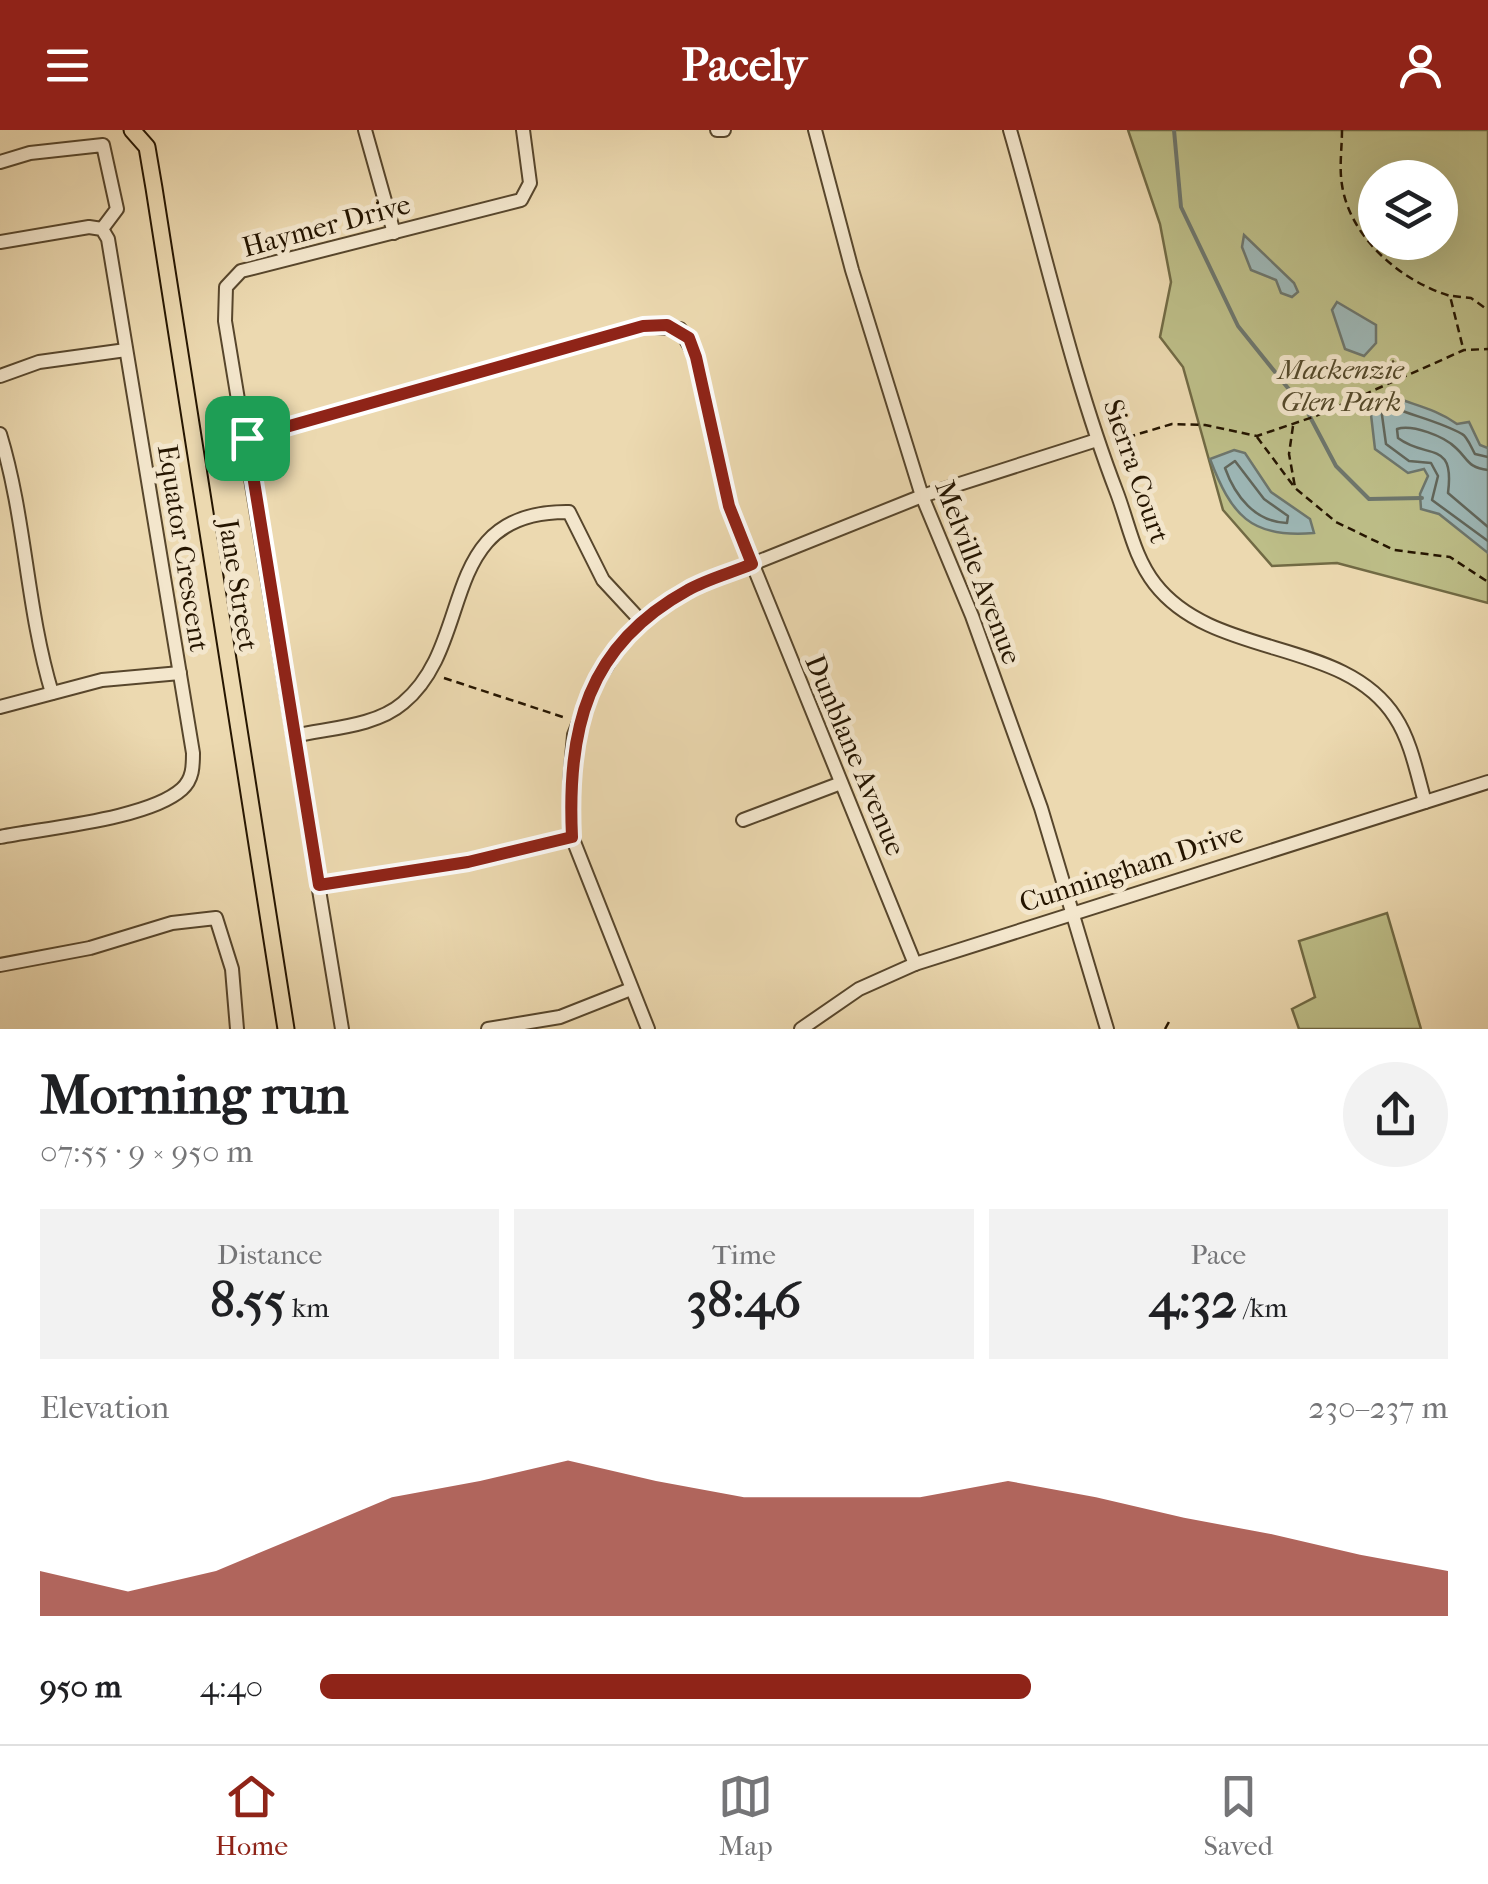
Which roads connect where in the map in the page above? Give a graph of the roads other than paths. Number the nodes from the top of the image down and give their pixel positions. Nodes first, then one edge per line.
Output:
1 (132, 130) edge
2 (156, 130) edge
3 (365, 130) edge
4 (523, 130) edge
5 (815, 130) edge
6 (1010, 130) edge
7 (146, 147) junction
8 (0, 162) edge
9 (102, 229) junction
10 (394, 232) junction
11 (0, 242) edge
12 (126, 350) junction
13 (0, 376) edge
14 (0, 434) edge
15 (247, 438) junction
16 (1097, 440) junction
17 (922, 496) junction
18 (752, 564) junction
19 (641, 621) junction
20 (180, 672) junction
21 (52, 692) junction
22 (0, 706) edge
23 (294, 736) junction
24 (1488, 782) edge
25 (841, 783) junction
26 (1425, 802) junction
27 (744, 820) dead end
28 (0, 837) edge
29 (572, 837) junction
30 (319, 885) junction
31 (1072, 911) junction
32 (916, 964) junction
33 (0, 965) edge
34 (631, 988) junction
35 (237, 1029) edge
36 (286, 1029) edge
37 (342, 1029) edge
38 (488, 1029) edge
39 (648, 1029) edge
40 (802, 1029) edge
41 (1106, 1029) edge

1 - 7 main road
2 - 7 main road
3 - 10 street
4 - 10 street, Haymer Drive
5 - 17 street, Melville Avenue
6 - 16 street, Sierra Court
7 - 36 main road, Jane Street
8 - 9 street
9 - 11 street
9 - 12 street, Equator Crescent
10 - 15 street, Haymer Drive
12 - 13 street
12 - 20 street, Equator Crescent
14 - 21 street
15 - 18 street, Dunblane Avenue
15 - 23 street, Haymer Drive
16 - 17 street
16 - 26 street, Sierra Court
17 - 18 street
17 - 31 street, Melville Avenue
18 - 19 street
18 - 25 street, Dunblane Avenue
19 - 23 street
19 - 29 street
20 - 21 street
20 - 28 street, Equator Crescent
21 - 22 street
23 - 30 street, Haymer Drive
24 - 26 street, Cunningham Drive
25 - 27 street
25 - 32 street, Dunblane Avenue
26 - 31 street, Cunningham Drive
29 - 30 street
29 - 34 street
30 - 37 street, Haymer Drive
31 - 32 street, Cunningham Drive
31 - 41 street, Melville Avenue
32 - 40 street, Cunningham Drive
33 - 35 street
34 - 38 street
34 - 39 street

